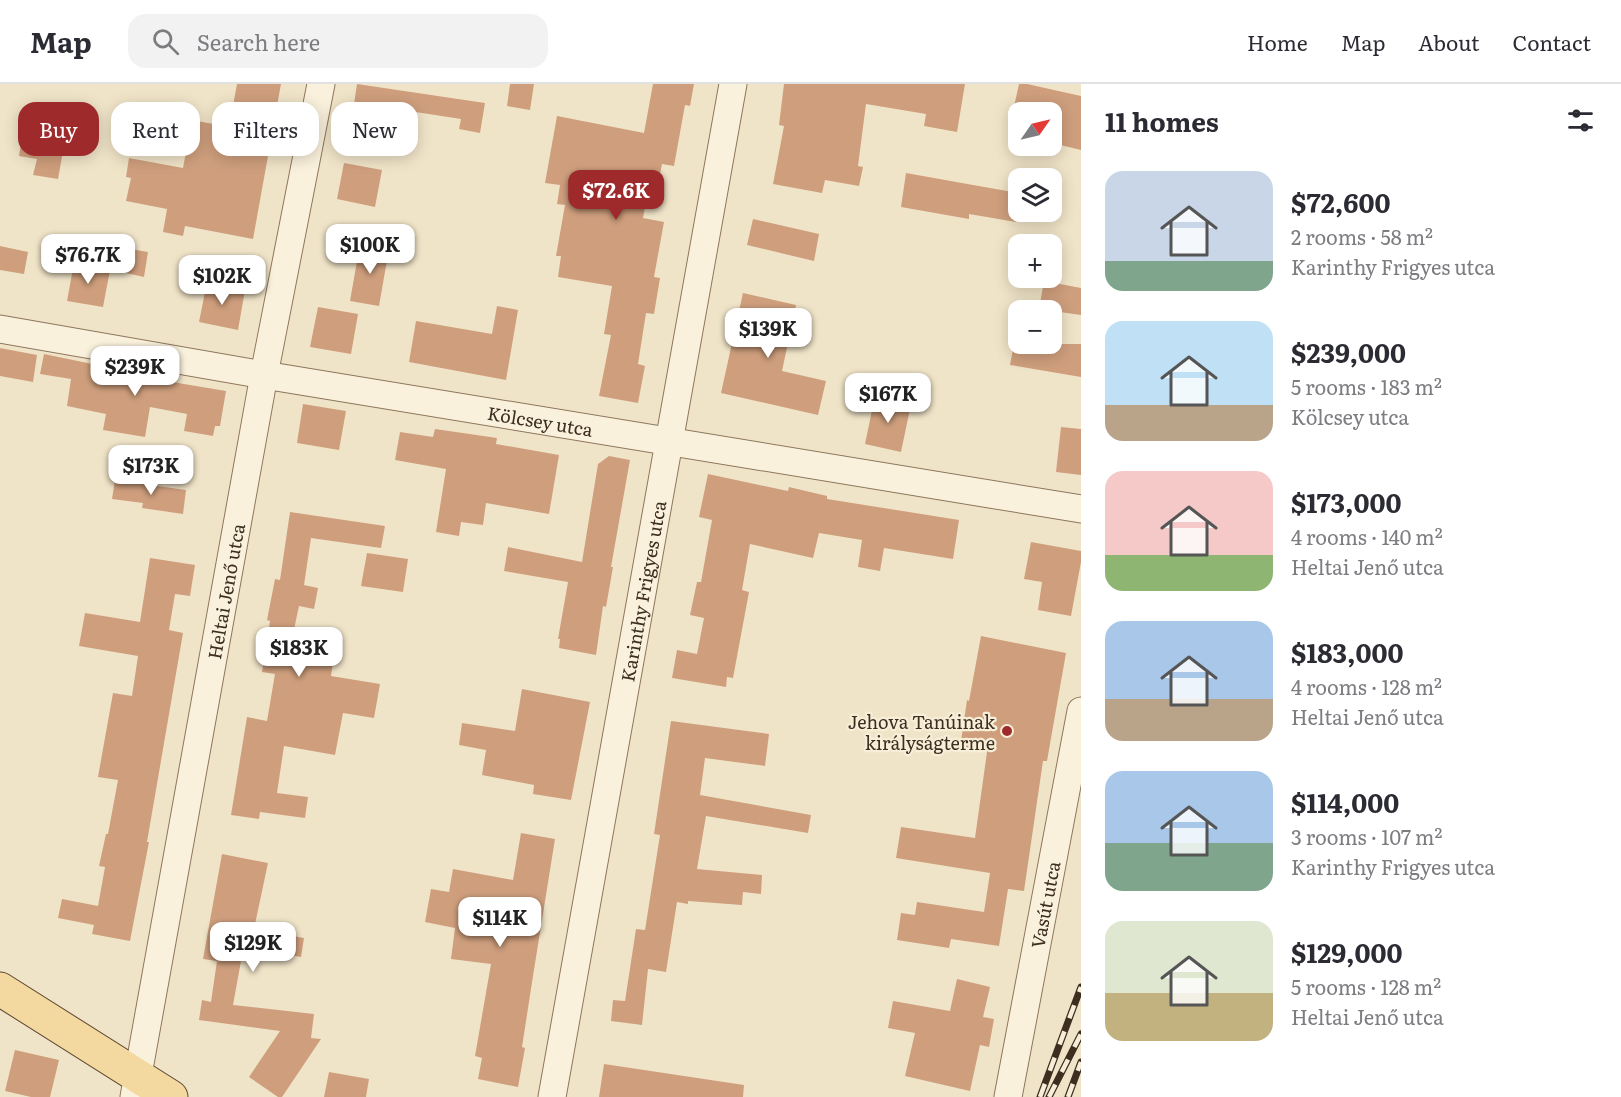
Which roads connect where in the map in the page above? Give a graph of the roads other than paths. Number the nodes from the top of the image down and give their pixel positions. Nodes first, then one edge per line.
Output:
1 (321, 84) edge
2 (733, 84) edge
3 (0, 328) edge
4 (264, 375) junction
5 (669, 442) junction
6 (1081, 509) edge
7 (1081, 711) edge
8 (0, 988) edge
9 (136, 1087) edge
10 (171, 1097) edge
11 (552, 1097) edge
12 (1008, 1097) edge

1 - 4 street, Heltai Jenő utca
2 - 5 street, Karinthy Frigyes utca
3 - 4 street, Kölcsey utca
4 - 5 street, Kölcsey utca
4 - 9 street, Heltai Jenő utca
5 - 6 street, Kölcsey utca
5 - 11 street, Karinthy Frigyes utca
7 - 12 street, Vasút utca
8 - 9 main road
9 - 10 main road

